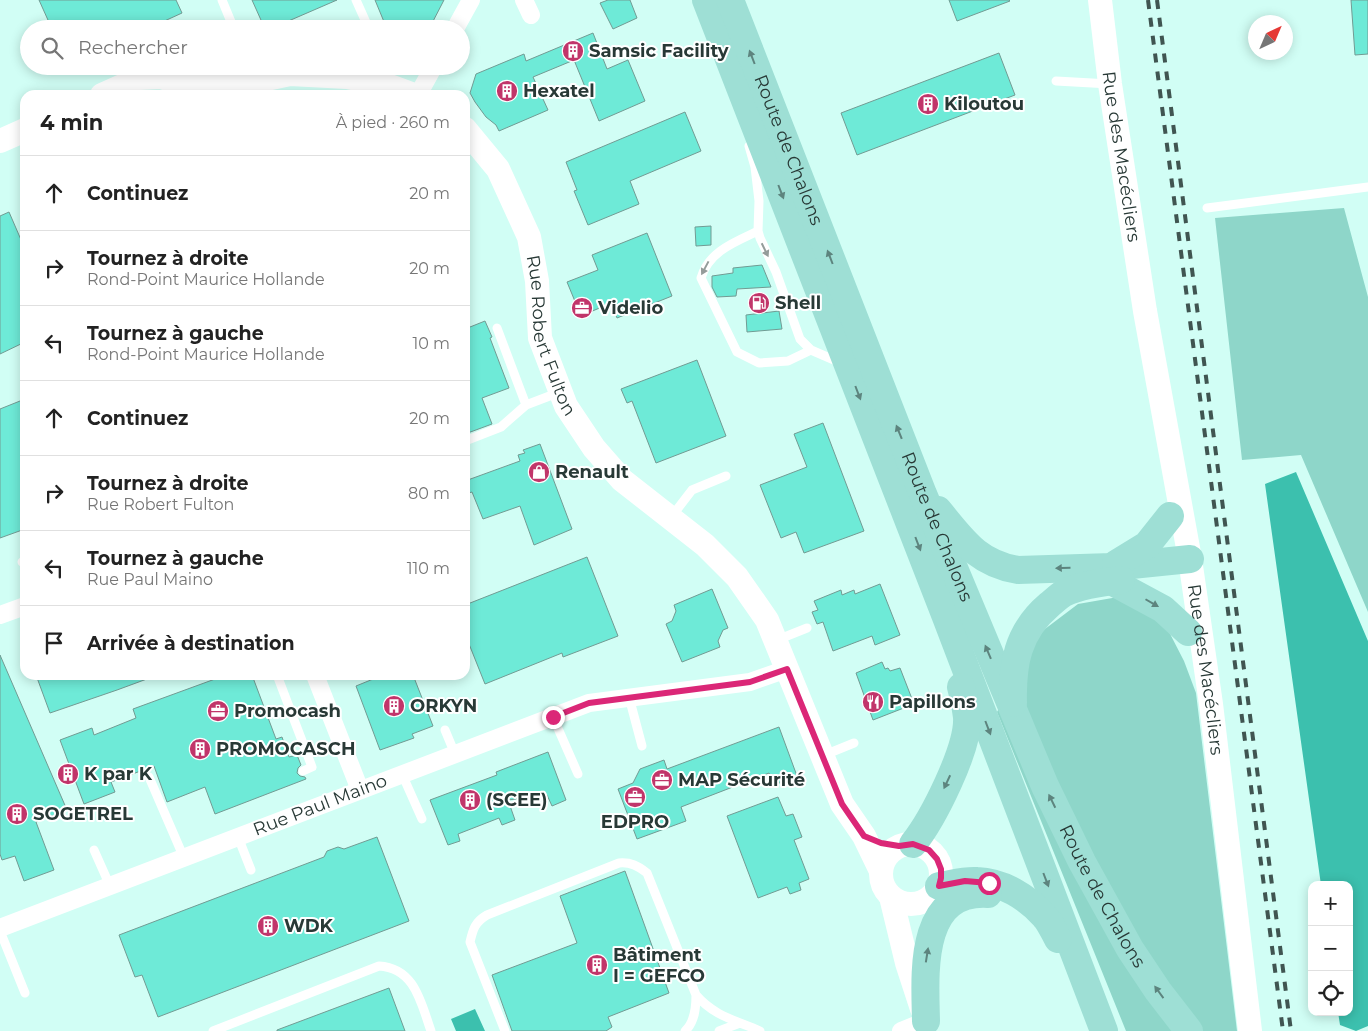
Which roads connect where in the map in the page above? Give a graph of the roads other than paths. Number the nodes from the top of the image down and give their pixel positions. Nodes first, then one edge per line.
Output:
1 (222, 0) edge
2 (356, 0) edge
3 (471, 0) edge
4 (706, 0) edge
5 (730, 0) edge
6 (1100, 0) edge
7 (230, 20) edge
8 (365, 20) edge
9 (460, 20) edge
10 (203, 75) edge
11 (285, 75) edge
12 (309, 75) edge
13 (429, 75) edge
14 (386, 76) edge
15 (1056, 81) dead end
16 (1110, 84) junction
17 (193, 86) junction
18 (113, 90) edge
19 (407, 90) edge
20 (421, 90) edge
21 (736, 102) dead end
22 (20, 132) edge
23 (470, 135) edge
24 (747, 139) dead end
25 (0, 142) edge
26 (1368, 187) edge
27 (1207, 208) dead end
28 (758, 231) junction
29 (1145, 311) junction
30 (497, 328) dead end
31 (812, 350) junction
32 (848, 366) junction
33 (560, 392) junction
34 (526, 405) junction
35 (470, 439) edge
36 (726, 476) dead end
37 (923, 494) junction
38 (1170, 516) junction
39 (671, 518) junction
40 (1184, 566) junction
41 (1112, 574) junction
42 (20, 608) edge
43 (0, 616) edge
44 (946, 617) junction
45 (807, 628) dead end
46 (1188, 632) junction
47 (775, 641) junction
48 (787, 669) junction
49 (279, 680) edge
50 (317, 680) edge
51 (629, 697) junction
52 (1210, 704) junction
53 (1013, 713) junction
54 (553, 717) junction
55 (445, 730) dead end
56 (854, 743) dead end
57 (642, 746) dead end
58 (455, 754) junction
59 (822, 756) junction
60 (303, 771) dead end
61 (402, 774) junction
62 (578, 774) dead end
63 (149, 777) dead end
64 (360, 790) junction
65 (422, 819) dead end
66 (864, 836) junction
67 (238, 837) junction
68 (906, 845) junction
69 (94, 850) dead end
70 (184, 858) junction
71 (880, 869) junction
72 (251, 870) dead end
73 (110, 886) junction
74 (932, 894) junction
75 (891, 897) junction
76 (1028, 902) junction
77 (0, 930) edge
78 (907, 963) junction
79 (25, 993) dead end
80 (696, 995) junction
81 (740, 1023) junction
82 (928, 1026) edge
83 (213, 1031) edge
84 (431, 1031) edge
85 (506, 1031) edge
86 (685, 1031) edge
87 (719, 1031) edge
88 (760, 1031) edge
89 (901, 1031) edge
90 (1099, 1031) edge
91 (1104, 1031) edge
92 (1189, 1031) edge
93 (1250, 1031) edge

1 - 7 lane
2 - 8 lane
3 - 9 street
4 - 21 lane
4 -> 32 main road, Route de Chalons
37 -> 5 main road, Route de Chalons
6 - 16 street, Rue des Macécliers
10 - 17 lane
11 - 17 street
12 - 14 street
13 - 20 street
14 - 19 street
15 - 16 lane
16 - 29 street, Rue des Macécliers
17 - 18 street
22 - 25 street
23 - 33 street, Rue Robert Fulton
24 - 28 lane
26 - 27 lane
28 -> 31 lane
28 -> 31 lane
29 - 38 street, Rue des Macécliers
29 - 40 street, Rue des Macécliers
30 - 34 lane
31 - 32 lane
32 -> 44 main road, Route de Chalons
33 - 34 lane
33 - 39 street, Rue Robert Fulton
34 - 35 lane
36 - 39 lane
41 -> 37 main road
53 -> 37 main road, Route de Chalons
38 - 40 street, Rue des Macécliers
38 - 41 main road
39 - 47 street, Rue Robert Fulton
40 - 41 main road
40 - 46 street, Rue des Macécliers
40 - 52 street, Rue des Macécliers
41 -> 46 main road
41 - 53 main road
42 - 43 street
44 -> 68 main road
44 -> 91 main road, Route de Chalons
45 - 47 lane
46 - 52 street, Rue des Macécliers
47 - 48 street, Rue Robert Fulton
48 - 51 street, Rue Paul Maino
48 - 59 street, Rue Robert Fulton
49 - 60 lane
50 - 64 street
51 - 54 street, Rue Paul Maino
51 - 57 lane
52 - 93 street, Rue des Macécliers
92 -> 53 main road, Route de Chalons
54 - 58 street, Rue Paul Maino
54 - 62 lane
55 - 58 lane
56 - 59 lane
58 - 61 street, Rue Paul Maino
59 - 66 street, Rue Robert Fulton
61 - 64 street, Rue Paul Maino
61 - 65 lane, Rue Paul Maino
63 - 70 lane
64 - 67 street, Rue Paul Maino
66 - 68 street
66 - 71 street, Rue Robert Fulton
67 - 70 street, Rue Paul Maino
67 - 72 lane, Rue Paul Maino
68 - 71 street
68 - 74 street
69 - 73 lane
70 - 73 street, Rue Paul Maino
71 - 75 street
73 - 77 street, Rue Paul Maino
74 - 75 street
74 - 76 main road
74 - 78 street
75 - 78 street
82 -> 76 main road
76 - 90 main road
77 - 79 lane, Rue Paul Maino
78 - 82 street
80 - 81 lane
80 - 85 lane
80 - 86 lane
81 - 87 lane
81 - 88 lane
82 - 89 street
83 - 84 lane

